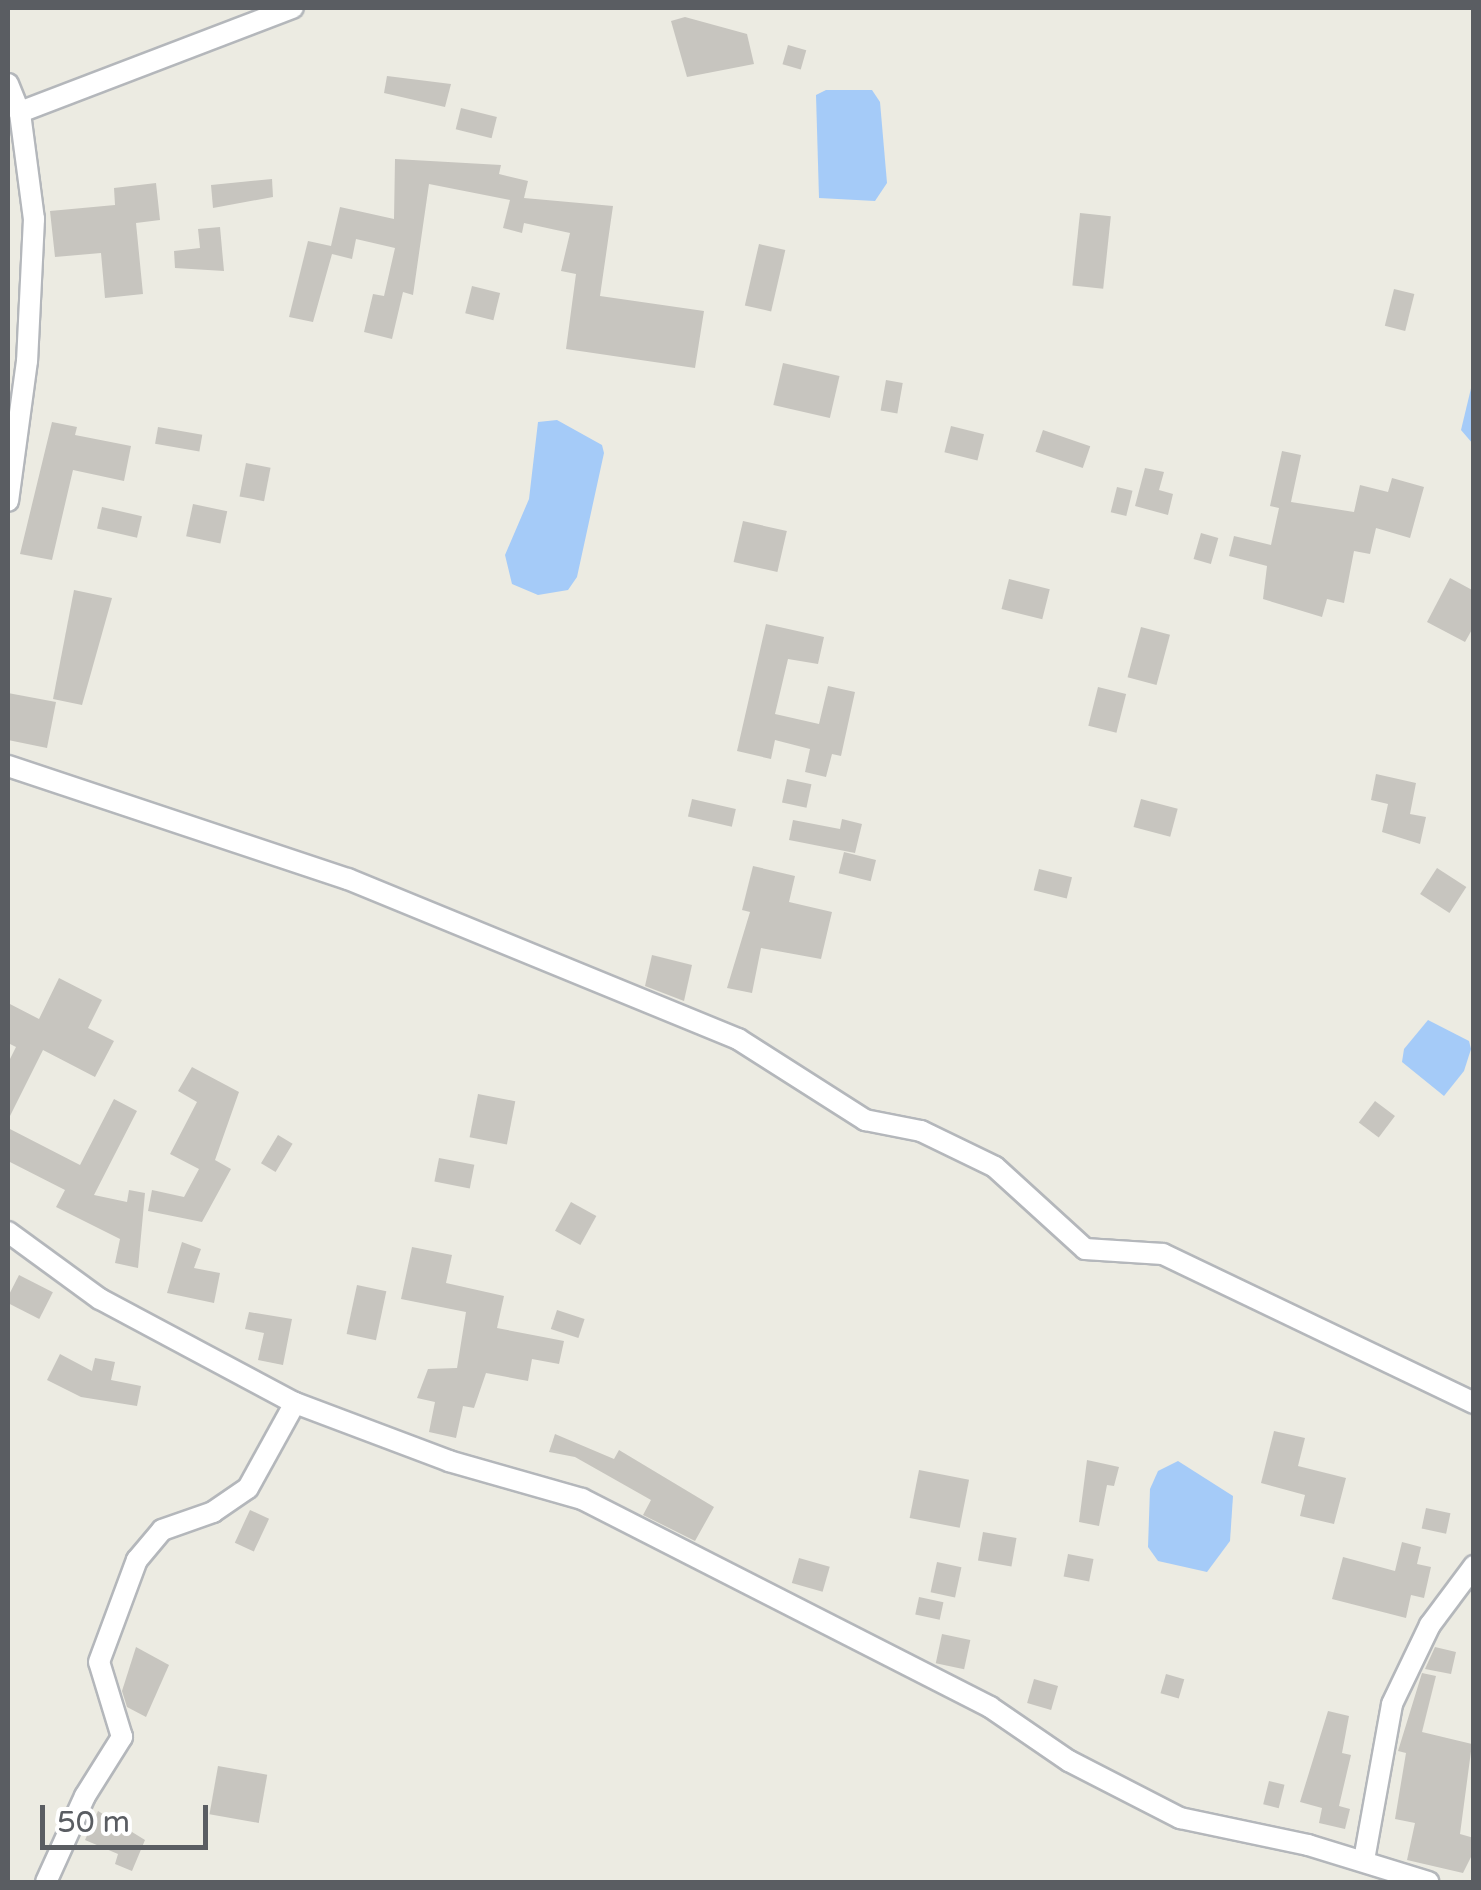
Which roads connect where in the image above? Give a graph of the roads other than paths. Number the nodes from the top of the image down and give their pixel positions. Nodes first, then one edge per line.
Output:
1 (294, 8) edge
2 (8, 84) edge
3 (20, 112) junction
4 (8, 501) edge
5 (8, 766) edge
6 (8, 1232) edge
7 (295, 1403) junction
8 (1474, 1403) edge
9 (1474, 1566) edge
10 (1364, 1860) junction
11 (46, 1882) edge
12 (1428, 1882) edge

1 - 3 street
2 - 3 street
3 - 4 street
5 - 8 street
6 - 7 street
7 - 10 street
7 - 11 street
9 - 10 street
10 - 12 street

